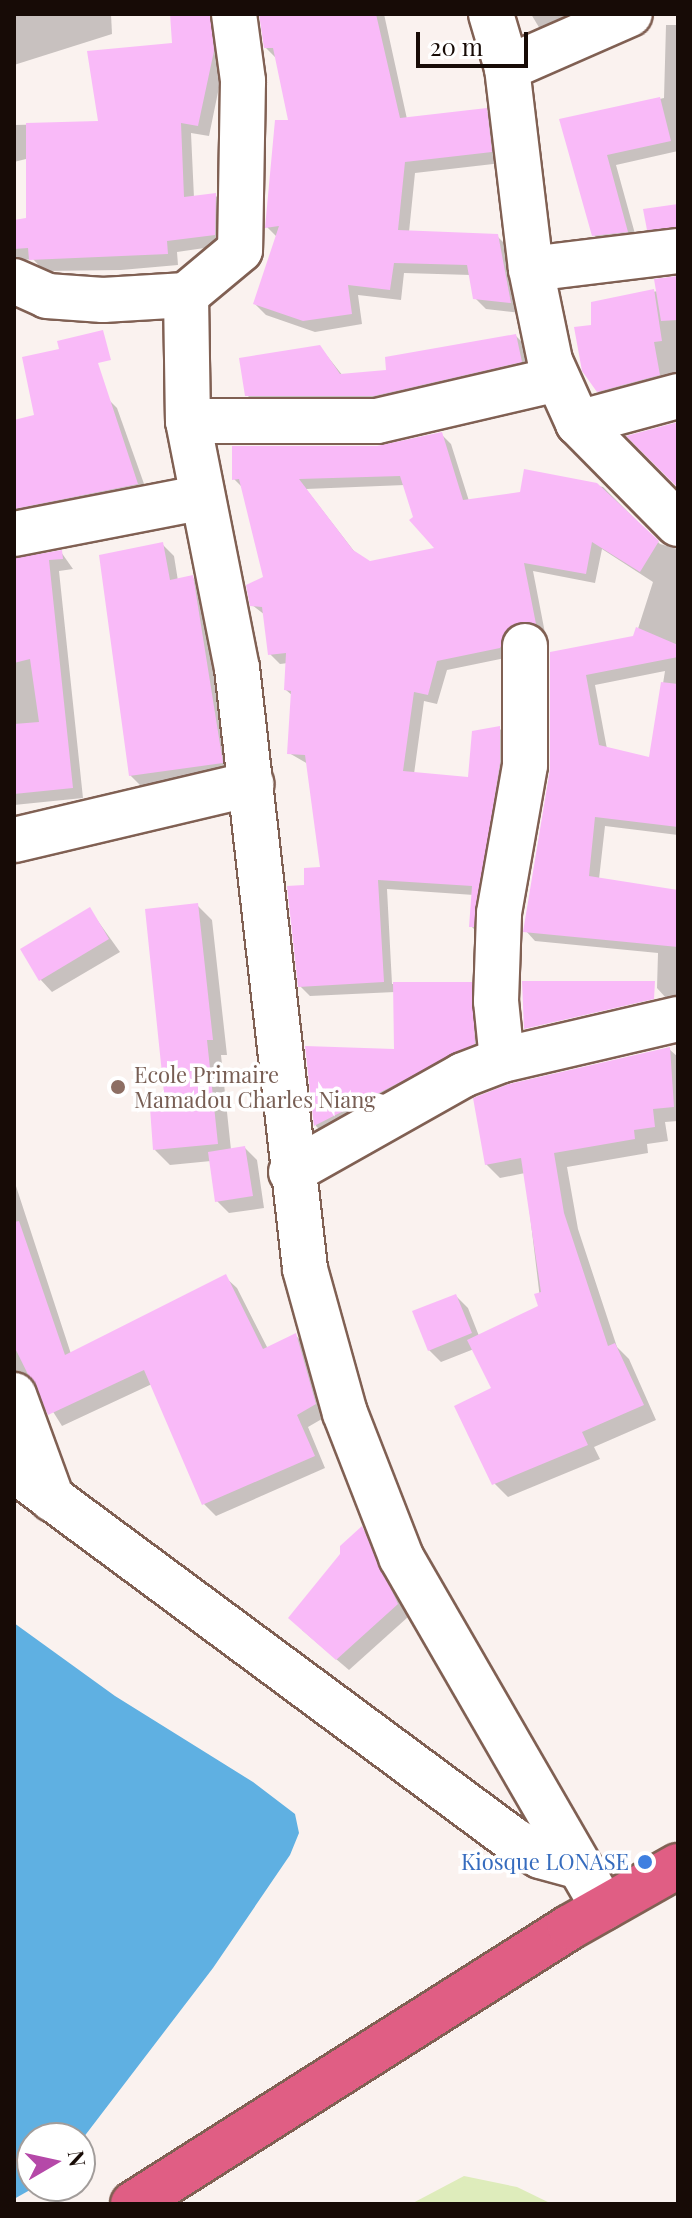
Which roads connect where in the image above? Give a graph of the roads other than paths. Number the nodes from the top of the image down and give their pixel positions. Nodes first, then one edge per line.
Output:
1 (234, 14) edge
2 (491, 14) edge
3 (630, 14) edge
4 (507, 68) junction
5 (678, 251) edge
6 (531, 269) junction
7 (14, 281) edge
8 (186, 295) junction
9 (557, 379) junction
10 (678, 396) edge
11 (188, 421) junction
12 (578, 423) junction
13 (199, 498) junction
14 (678, 524) edge
15 (14, 534) edge
16 (525, 646) dead end
17 (251, 784) junction
18 (14, 840) edge
19 (678, 1019) edge
20 (502, 1060) junction
21 (291, 1172) junction
22 (14, 1395) edge
23 (14, 1470) edge
24 (52, 1499) junction
25 (678, 1866) edge
26 (580, 1867) junction
27 (604, 1908) junction
28 (133, 2204) edge

1 - 8 street
2 - 4 street
3 - 4 street
4 - 6 street
5 - 6 street
6 - 9 street
7 - 8 street
8 - 11 street
9 - 11 street
9 - 12 street
10 - 12 street
11 - 13 street
12 - 14 street
13 - 15 street
13 - 17 street
16 - 20 street
17 - 18 street
17 - 21 street
19 - 20 street
20 - 21 street
21 - 26 street
22 - 24 street
23 - 24 street
24 - 26 street
25 - 27 highway
26 - 27 street
27 - 28 highway

